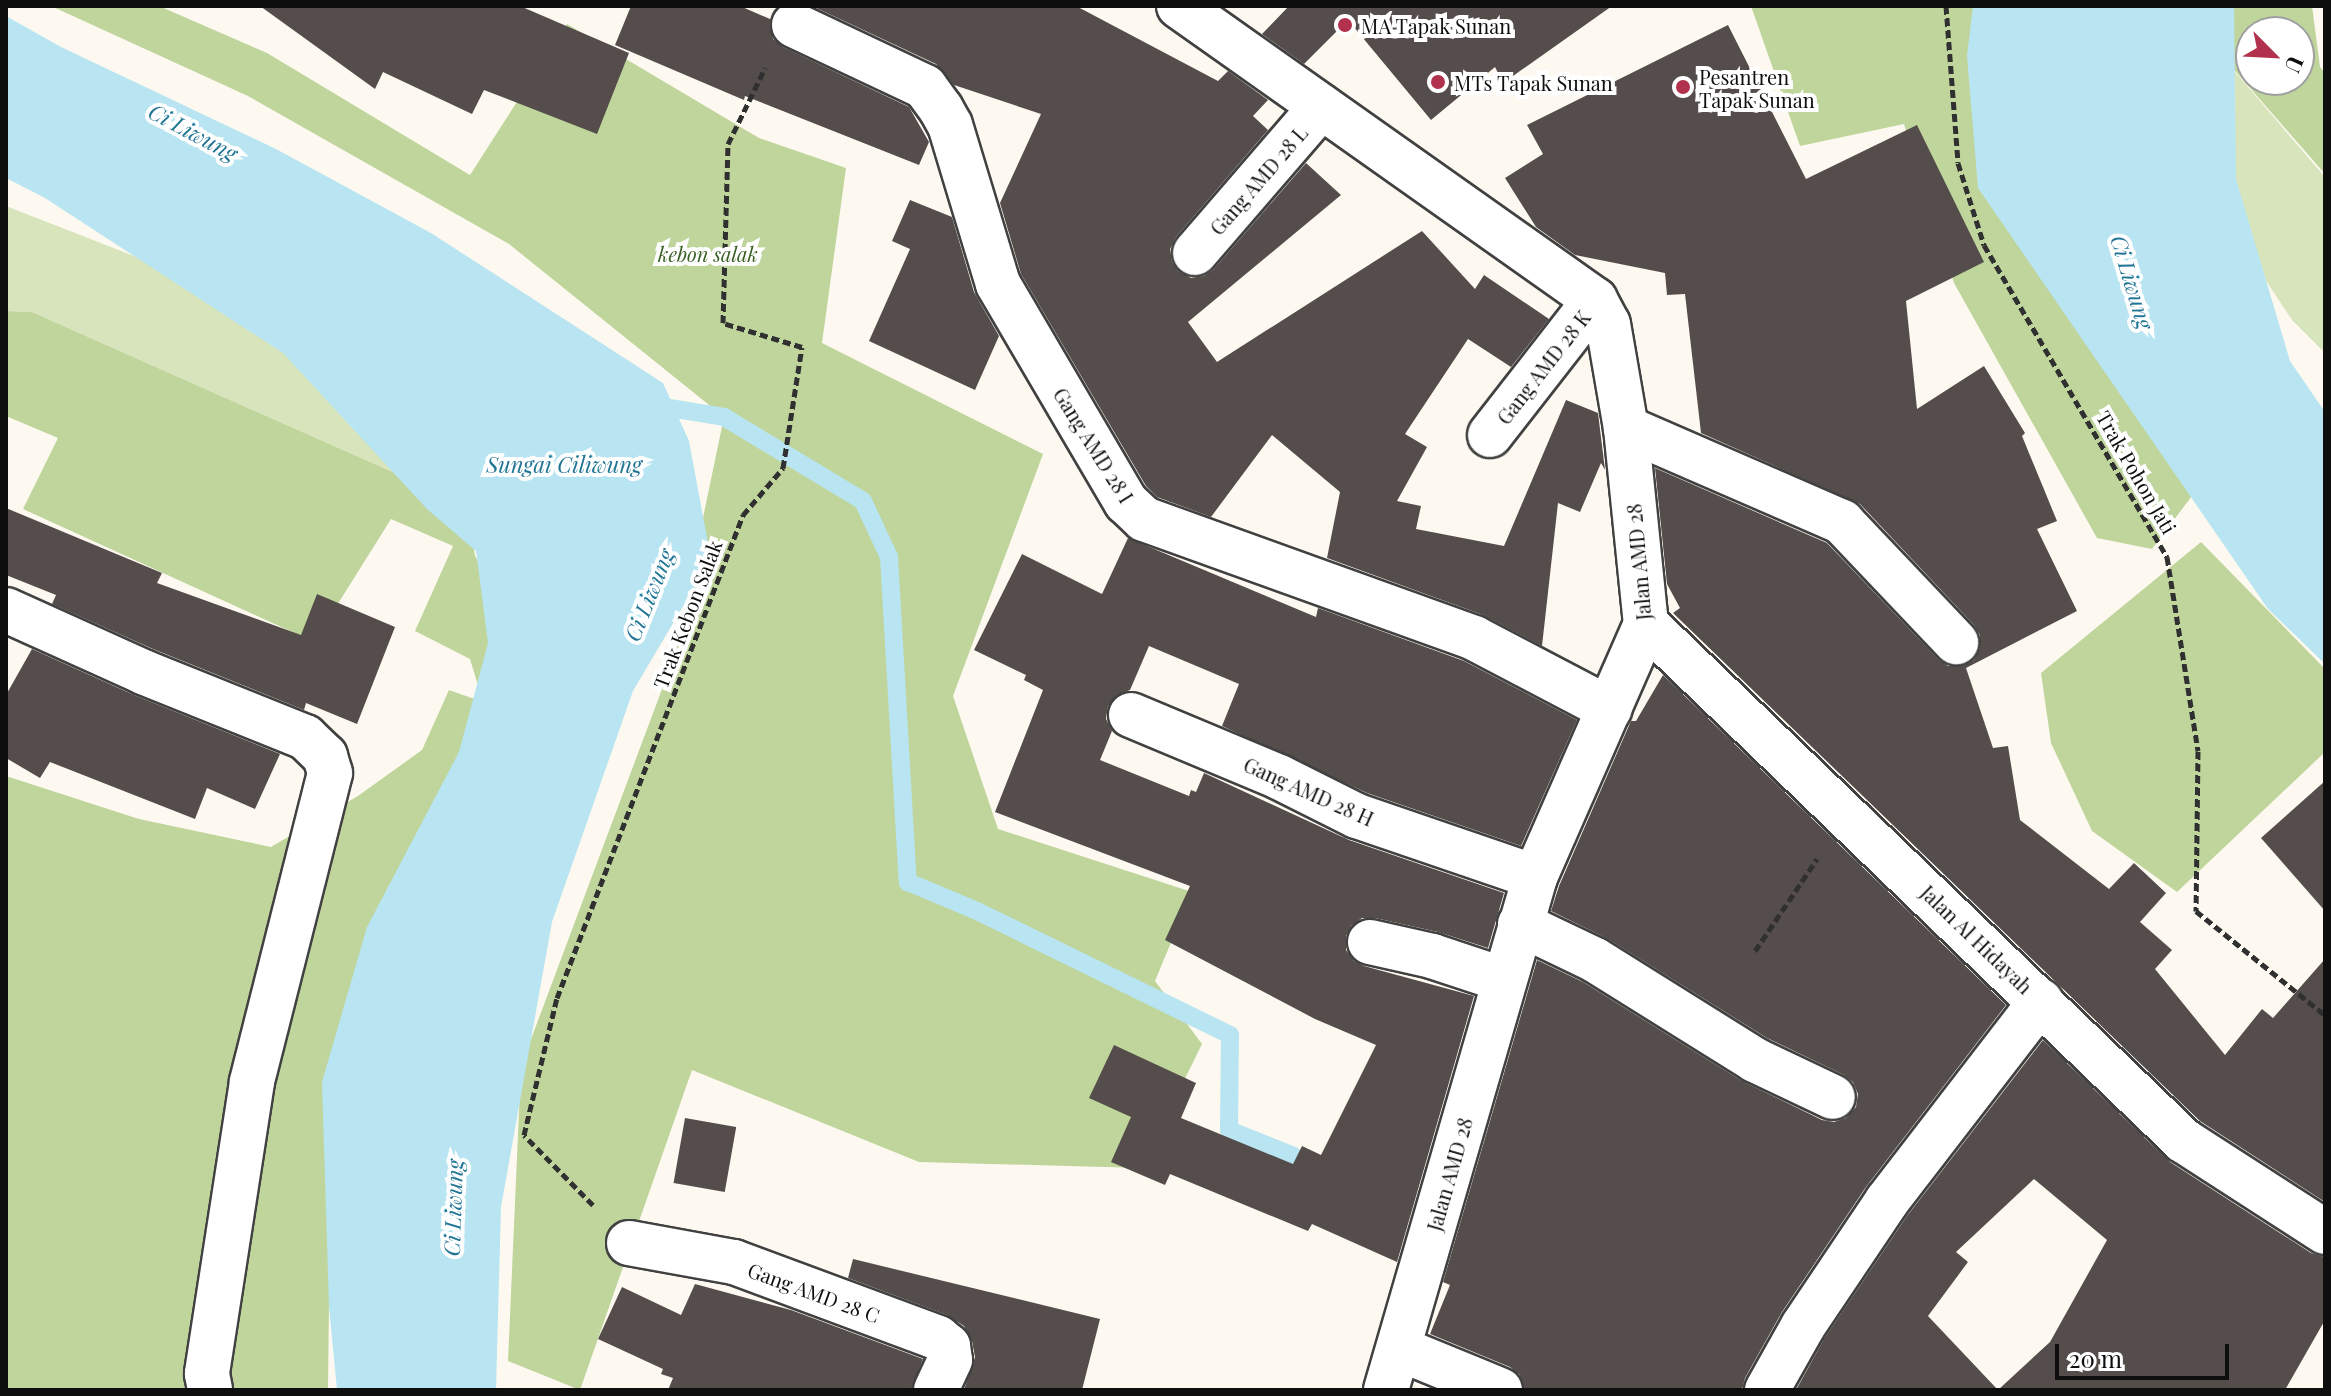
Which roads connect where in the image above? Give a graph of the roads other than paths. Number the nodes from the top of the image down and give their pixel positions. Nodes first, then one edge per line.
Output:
1 (1179, 6) edge
2 (794, 25) road end
3 (1321, 107) junction
4 (1195, 253) dead end
5 (1595, 300) junction
6 (1626, 428) junction
7 (1490, 435) dead end
8 (6, 610) edge
9 (1646, 624) junction
10 (1956, 642) dead end
11 (1609, 709) junction
12 (1131, 715) dead end
13 (1535, 877) junction
14 (1520, 924) junction
15 (1370, 942) dead end
16 (1504, 980) junction
17 (2041, 1001) junction
18 (1833, 1097) dead end
19 (2325, 1232) edge
20 (629, 1243) road end
21 (1400, 1349) junction
22 (210, 1390) edge
23 (936, 1390) edge
24 (1386, 1390) edge
25 (1500, 1390) edge
26 (1767, 1390) edge

1 - 3 street
2 - 11 street, Gang AMD 28 I
3 - 4 street, Gang AMD 28 L
3 - 5 street
5 - 6 street, Jalan AMD 28
5 - 7 street, Gang AMD 28 K
6 - 9 street, Jalan AMD 28
6 - 10 street
8 - 22 street
9 - 11 street, Jalan AMD 28
9 - 17 street, Jalan Al Hidayah
11 - 13 street, Jalan AMD 28
12 - 13 street, Gang AMD 28 H
13 - 14 street, Jalan AMD 28
14 - 16 street, Jalan AMD 28
14 - 18 street
15 - 16 street
16 - 21 street, Jalan AMD 28
17 - 19 street, Jalan Al Hidayah
17 - 26 street
20 - 23 street, Gang AMD 28 C
21 - 24 street, Jalan AMD 28
21 - 25 street

